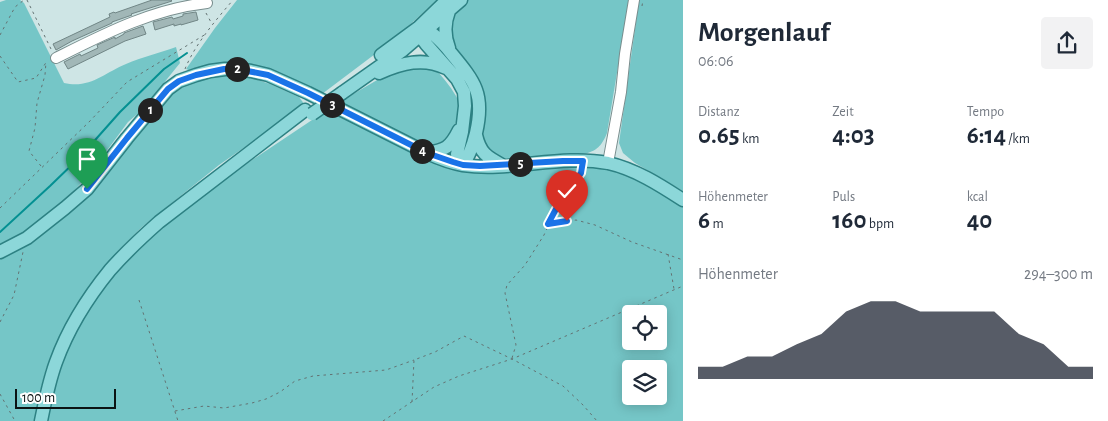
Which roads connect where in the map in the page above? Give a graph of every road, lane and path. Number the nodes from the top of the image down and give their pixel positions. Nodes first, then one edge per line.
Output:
1 (24, 0) edge
2 (28, 0) edge
3 (233, 0) edge
4 (461, 0) edge
5 (634, 0) edge
6 (448, 5) edge
7 (207, 6) edge
8 (212, 25) junction
9 (422, 31) junction
10 (206, 34) junction
11 (0, 35) edge
12 (449, 51) junction
13 (0, 56) edge
14 (56, 58) joint
15 (449, 70) junction
16 (179, 81) junction
17 (354, 85) junction
18 (339, 91) junction
19 (462, 123) junction
20 (476, 135) junction
21 (427, 153) junction
22 (583, 161) junction
23 (608, 163) junction
24 (463, 165) junction
25 (502, 165) junction
26 (42, 167) junction
27 (683, 200) edge
28 (0, 208) edge
29 (548, 224) junction
30 (27, 238) junction
31 (0, 252) edge
32 (668, 254) junction
33 (683, 260) edge
34 (683, 286) edge
35 (674, 290) junction
36 (139, 300) dead end
37 (0, 322) edge
38 (512, 358) junction
39 (414, 360) junction
40 (0, 394) edge
41 (412, 403) junction
42 (175, 411) junction
43 (16, 421) edge
44 (41, 421) edge
45 (178, 421) edge
46 (383, 421) edge
47 (597, 421) edge

1 - 11 path
2 - 14 path
3 - 8 path
4 - 6 main road
5 - 23 street
6 - 9 main road
6 - 12 main road
7 - 8 path
7 - 14 street
8 - 10 path
9 - 12 main road
9 - 15 main road
9 - 17 main road
9 - 18 main road
10 - 16 path
10 - 26 path
12 - 20 main road
13 - 26 path
15 - 17 main road
15 - 19 main road
16 - 21 main road
16 - 30 main road
17 - 18 main road
18 - 44 main road
19 - 21 main road
19 - 24 main road
20 - 24 main road
20 - 25 main road
21 - 24 main road
22 - 23 main road
22 - 25 main road
22 - 29 path
23 - 27 main road
24 - 25 main road
26 - 28 path
29 - 32 path
29 - 38 path
30 - 31 main road
30 - 37 path
32 - 33 path
32 - 35 path
34 - 35 path
35 - 38 path
36 - 42 path
38 - 39 path
38 - 41 path
38 - 47 path
39 - 41 path
39 - 42 path
40 - 43 path
41 - 46 path
42 - 45 path

